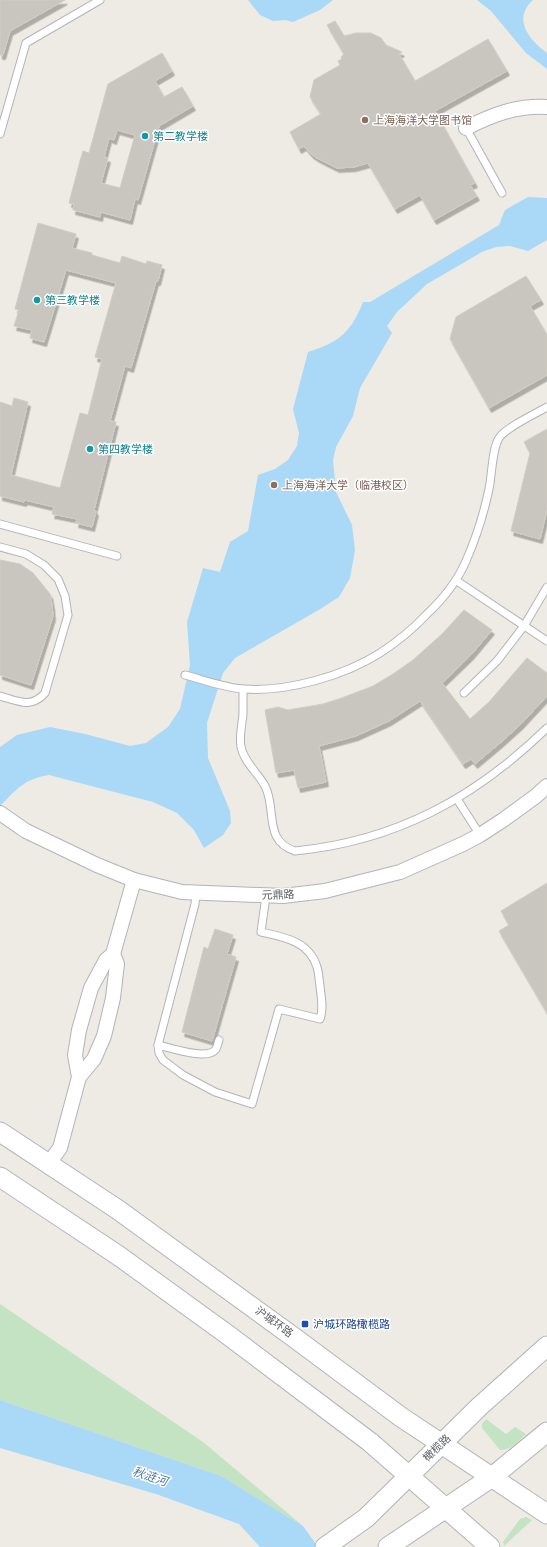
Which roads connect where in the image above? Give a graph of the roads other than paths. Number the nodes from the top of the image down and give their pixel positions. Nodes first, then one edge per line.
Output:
1 (100, 0) edge
2 (547, 108) edge
3 (466, 128) joint
4 (0, 134) edge
5 (502, 193) dead end
6 (547, 407) edge
7 (0, 524) edge
8 (0, 547) edge
9 (117, 556) dead end
10 (457, 581) junction
11 (547, 586) edge
12 (524, 626) junction
13 (547, 642) edge
14 (185, 675) dead end
15 (243, 689) junction
16 (464, 693) dead end
17 (0, 696) edge
18 (547, 728) edge
19 (547, 786) edge
20 (457, 799) junction
21 (0, 813) edge
22 (480, 835) junction
23 (134, 880) junction
24 (196, 893) junction
25 (266, 896) junction
26 (113, 954) junction
27 (219, 1040) dead end
28 (158, 1045) junction
29 (79, 1077) junction
30 (0, 1132) edge
31 (49, 1163) junction
32 (0, 1177) edge
33 (547, 1346) edge
34 (547, 1432) edge
35 (441, 1445) junction
36 (409, 1476) junction
37 (492, 1477) junction
38 (446, 1507) junction
39 (547, 1514) edge
40 (325, 1547) edge
41 (388, 1547) edge
42 (490, 1547) edge

1 - 4 lane
2 - 3 street
3 - 5 lane
6 - 10 lane
7 - 9 lane
8 - 17 lane
10 - 12 lane
10 - 15 lane
11 - 12 lane
12 - 13 lane
12 - 16 lane
14 - 15 lane
15 - 20 lane
18 - 20 lane
19 - 22 street, 元鼎路
20 - 22 lane
21 - 23 street, 元鼎路
22 - 25 street, 元鼎路
23 - 24 street, 元鼎路
23 - 26 street
24 - 25 street, 元鼎路
24 - 28 lane
25 - 28 lane
26 - 29 street
26 - 29 street
27 - 28 lane
29 - 31 street
30 - 31 main road, 沪城环路
31 - 35 main road, 沪城环路
32 - 36 main road
33 - 35 main road, 橄榄路
34 - 37 main road
35 - 36 main road, 橄榄路
35 - 37 main road, 沪城环路
36 - 38 main road
36 - 40 main road, 橄榄路
37 - 38 main road
37 - 39 main road, 沪城环路
38 - 41 main road
38 - 42 main road

